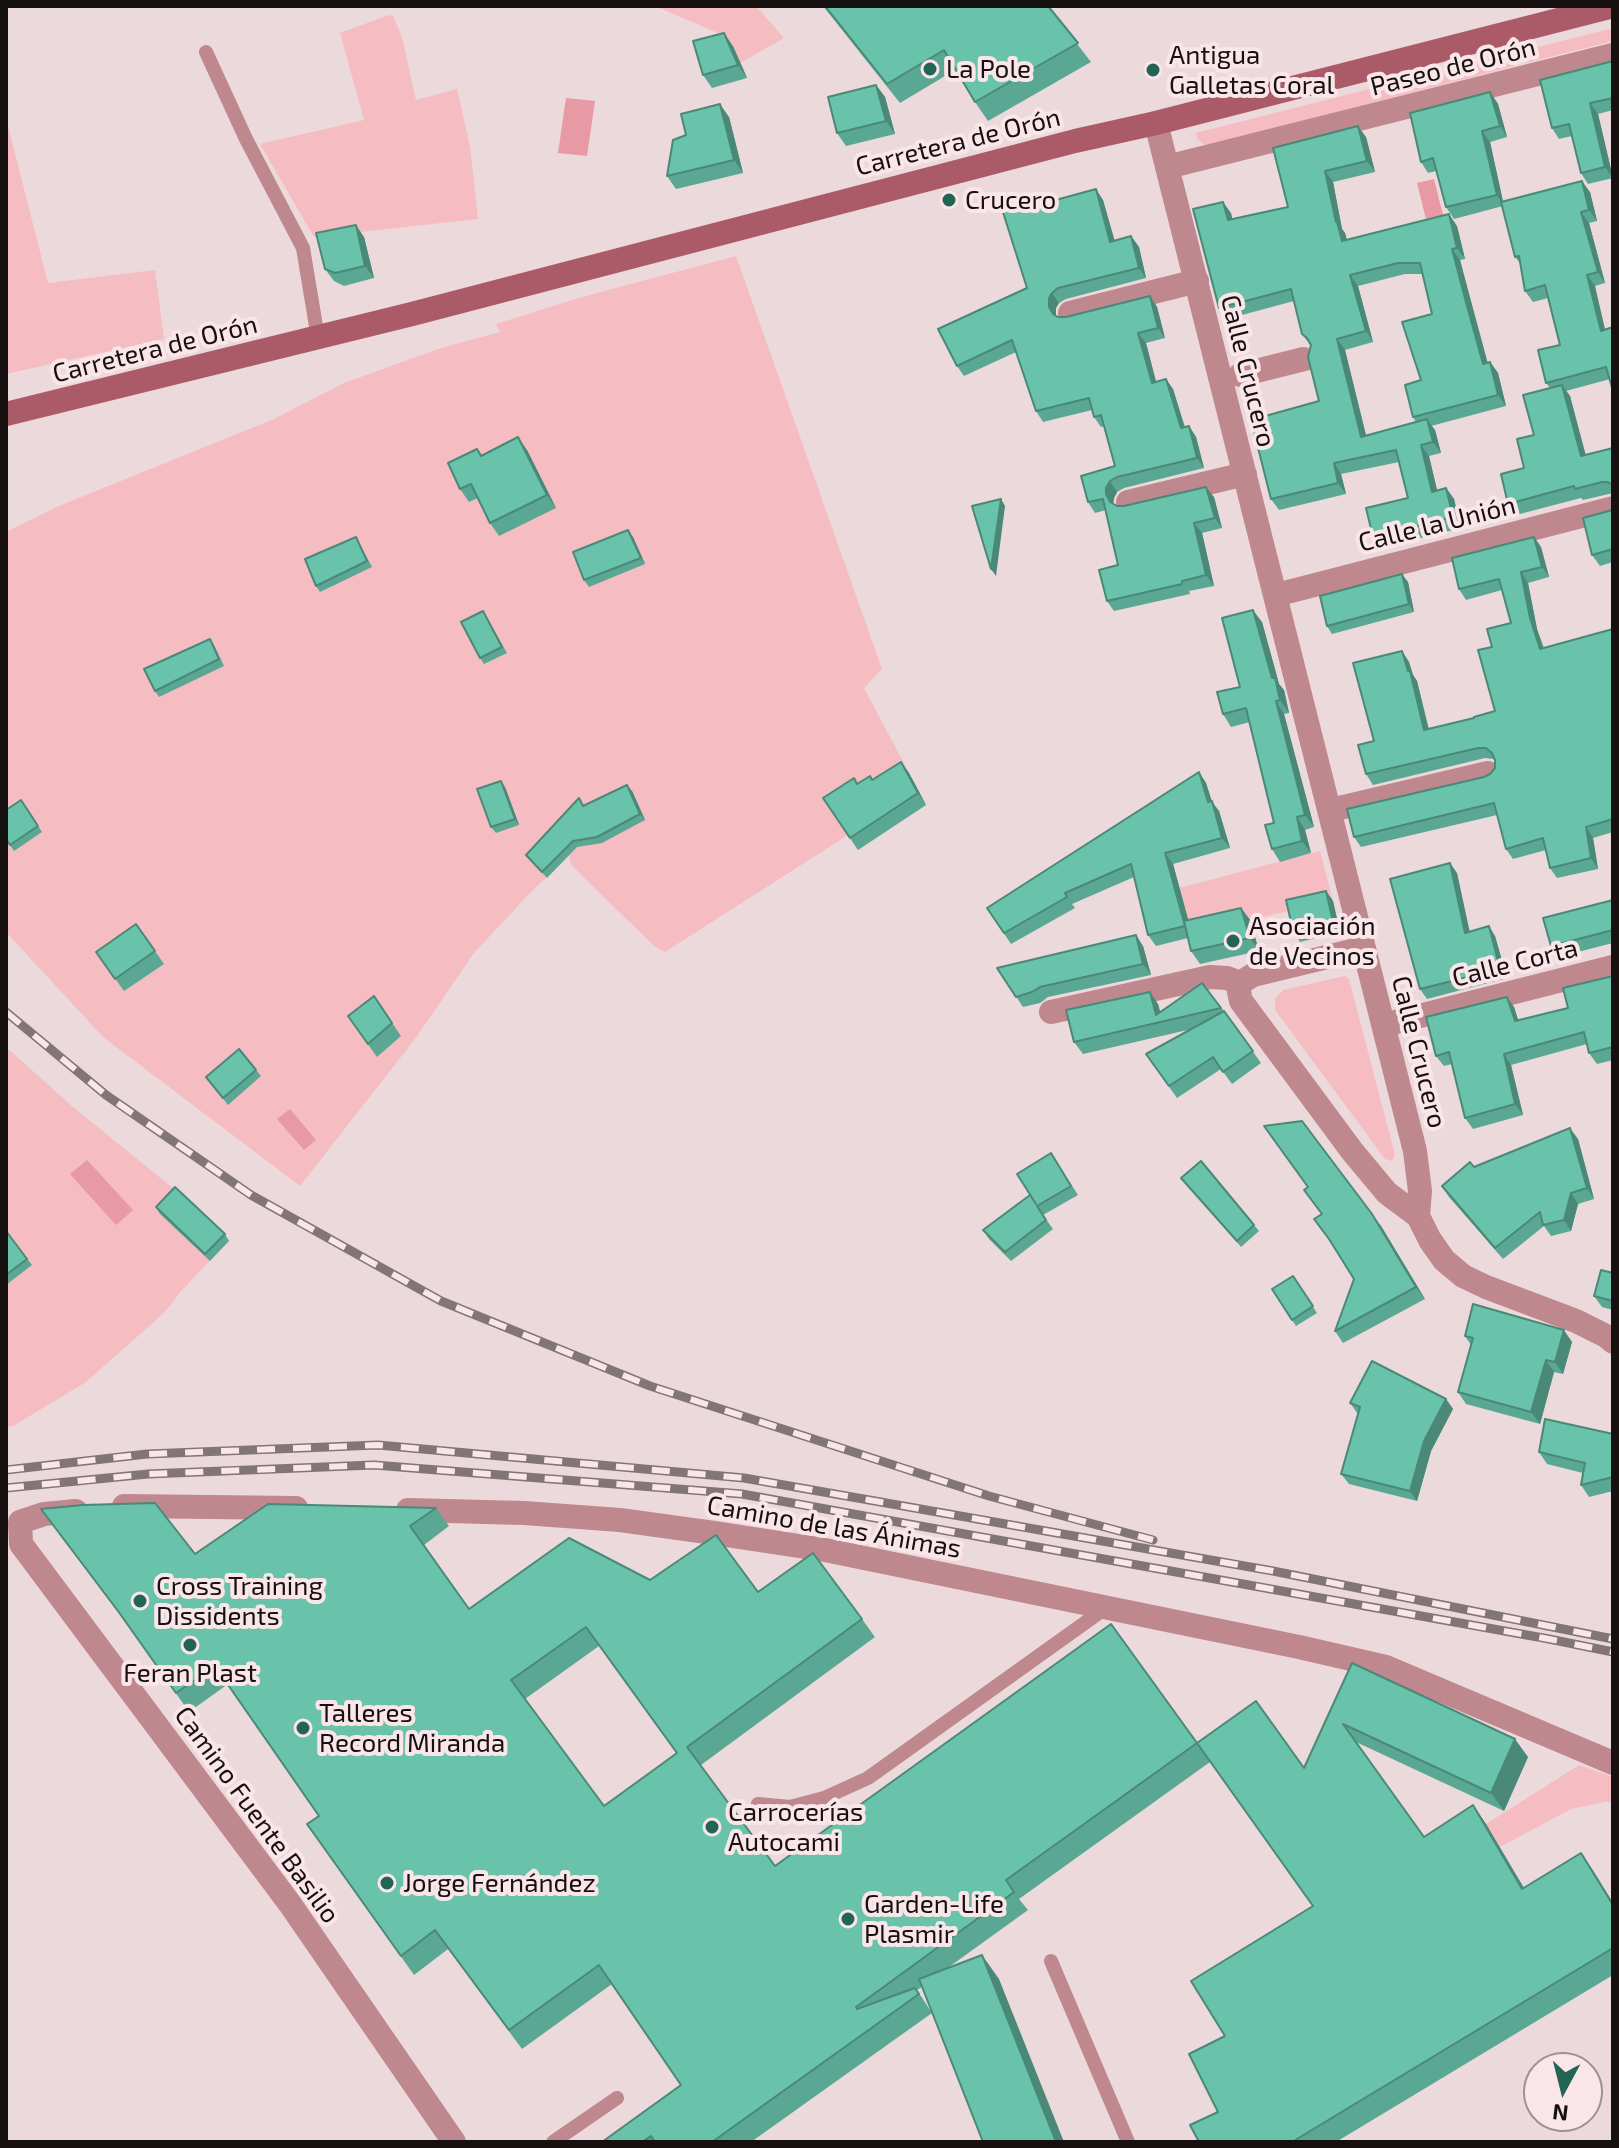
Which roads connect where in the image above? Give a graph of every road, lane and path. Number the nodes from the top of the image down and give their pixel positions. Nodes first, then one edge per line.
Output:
1 (1613, 6) edge
2 (206, 52) dead end
3 (1613, 55) edge
4 (1156, 123) junction
5 (1167, 167) junction
6 (1197, 281) junction
7 (1070, 313) edge
8 (318, 338) junction
9 (1304, 359) dead end
10 (1240, 375) dead end
11 (6, 414) edge
12 (1245, 474) junction
13 (1128, 502) edge
14 (1613, 508) edge
15 (1276, 595) junction
16 (1488, 773) edge
17 (1331, 810) junction
18 (1364, 948) junction
19 (1613, 967) edge
20 (1240, 983) junction
21 (1051, 1012) dead end
22 (1384, 1025) junction
23 (1418, 1216) junction
24 (1613, 1342) edge
25 (321, 1508) edge
26 (382, 1509) edge
27 (1107, 1607) junction
28 (1613, 1763) edge
29 (758, 1804) dead end
30 (1051, 1961) dead end
31 (617, 2098) dead end
32 (454, 2142) edge
33 (553, 2142) edge
34 (1128, 2142) edge

1 - 4 street, Carretera de Orón
2 - 8 lane
3 - 5 street, Paseo de Orón
4 - 5 street, Calle Crucero
4 - 8 street, Carretera de Orón
5 - 6 street, Calle Crucero
6 - 7 street, Calle Crucero
6 - 12 street, Calle Crucero
8 - 11 street, Carretera de Orón
9 - 10 street, Calle Crucero
12 - 13 street, Calle Crucero
12 - 15 street, Calle Crucero
14 - 15 street, Calle la Unión
15 - 17 street, Calle Crucero
16 - 17 street
17 - 18 street, Calle Crucero
18 - 20 street
18 - 22 street, Calle Crucero
19 - 22 street, Calle Corta
20 - 21 street
20 - 23 street
22 - 23 street, Calle Crucero
23 - 24 street
25 - 32 street, Camino Fuente Basilio
26 - 27 street, Camino de las Ánimas
27 - 28 street, Camino de las Ánimas
27 - 29 lane
30 - 34 lane
31 - 33 lane

